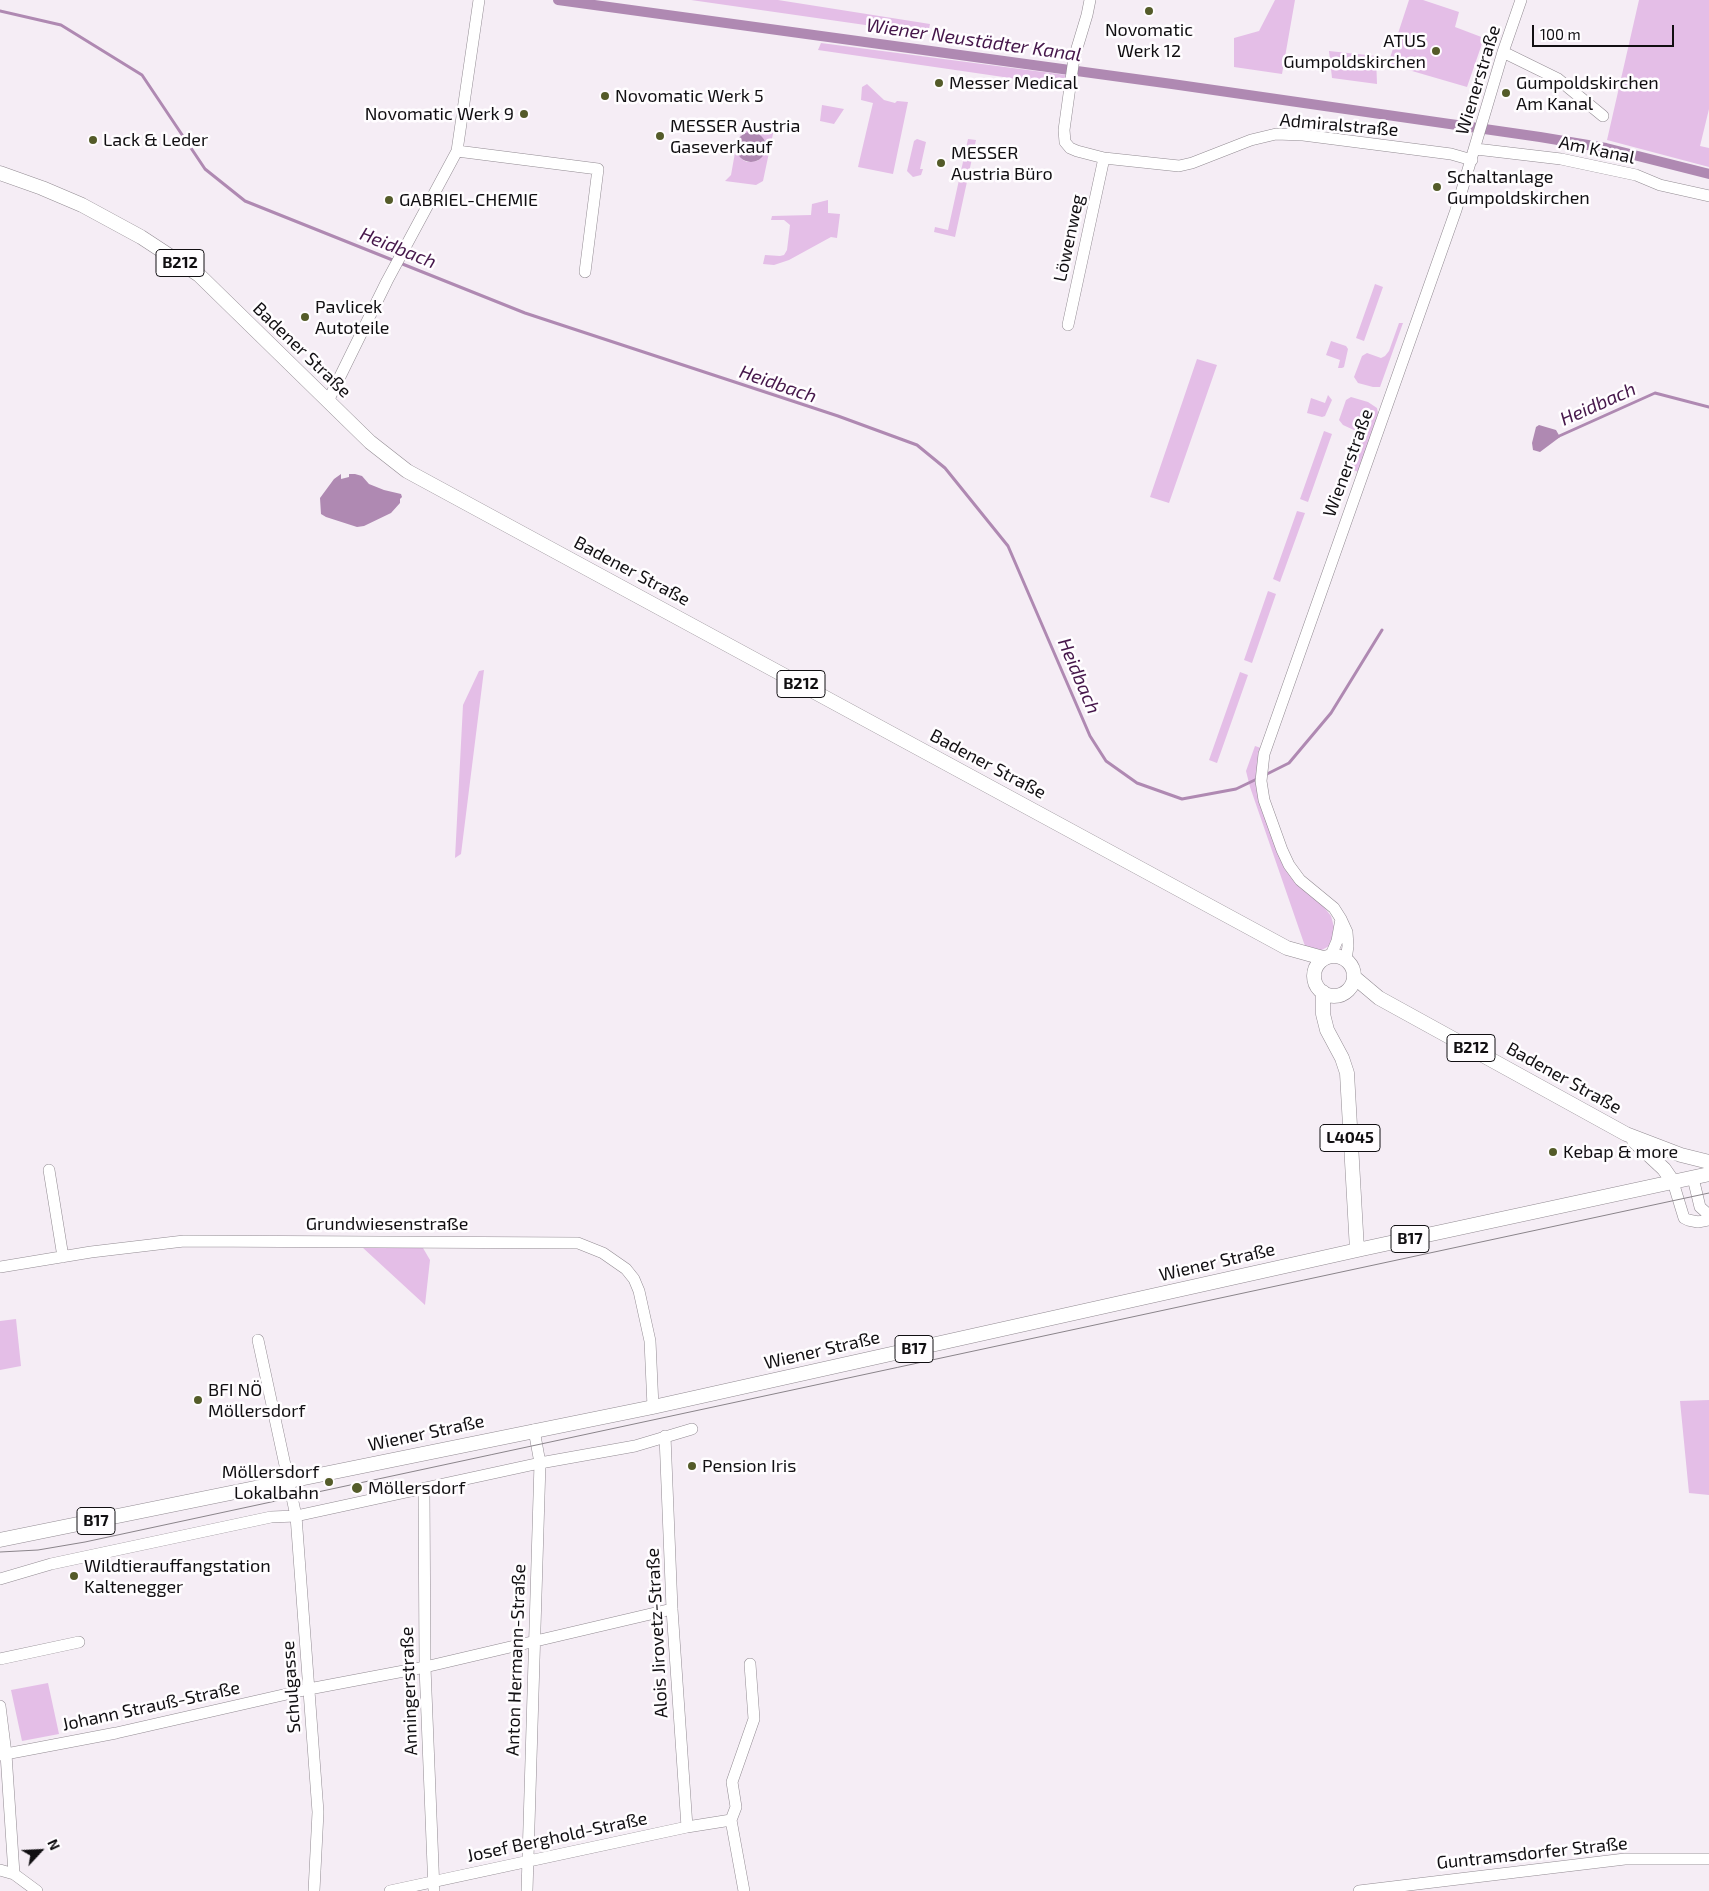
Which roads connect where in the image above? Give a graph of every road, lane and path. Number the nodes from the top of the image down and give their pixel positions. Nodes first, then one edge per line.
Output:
1 (1090, 0) edge
2 (1521, 0) edge
3 (479, 1) edge
4 (1503, 52) junction
5 (1603, 116) dead end
6 (1477, 144) junction
7 (457, 151) junction
8 (1104, 158) junction
9 (1472, 160) junction
10 (0, 173) edge
11 (1709, 196) edge
12 (585, 272) dead end
13 (1068, 325) dead end
14 (328, 401) junction
15 (1341, 919) junction
16 (1287, 948) junction
17 (1327, 957) junction
18 (1346, 960) junction
19 (1314, 973) junction
20 (1354, 977) junction
21 (1323, 992) junction
22 (1342, 994) junction
23 (1379, 998) junction
24 (1327, 1030) junction
25 (1626, 1134) junction
26 (1709, 1162) edge
27 (49, 1170) dead end
28 (1709, 1174) edge
29 (1693, 1178) junction
30 (1673, 1182) junction
31 (1709, 1215) edge
32 (1709, 1220) edge
33 (1357, 1250) junction
34 (63, 1257) junction
35 (0, 1267) edge
36 (258, 1340) dead end
37 (653, 1407) junction
38 (692, 1429) dead end
39 (534, 1430) junction
40 (665, 1436) junction
41 (540, 1463) junction
42 (289, 1481) junction
43 (424, 1489) junction
44 (296, 1516) junction
45 (0, 1540) edge
46 (0, 1579) edge
47 (672, 1609) junction
48 (79, 1642) dead end
49 (535, 1642) junction
50 (0, 1659) edge
51 (750, 1664) dead end
52 (425, 1667) junction
53 (309, 1689) junction
54 (0, 1706) edge
55 (3, 1754) edge
56 (731, 1820) junction
57 (687, 1827) junction
58 (1709, 1859) edge
59 (527, 1861) junction
60 (0, 1870) edge
61 (14, 1874) junction
62 (433, 1886) edge
63 (38, 1891) edge
64 (314, 1891) edge
65 (390, 1891) edge
66 (527, 1891) edge
67 (744, 1891) edge
68 (1359, 1891) edge

1 - 8 street, Admiralstraße
2 - 4 street, Wienerstraße
3 - 7 street
4 - 5 street
4 - 6 street, Wienerstraße
6 - 9 street, Wienerstraße
6 - 11 street, Am Kanal
7 - 12 street
7 - 14 street
8 - 9 street, Admiralstraße
8 - 13 street, Löwenweg
9 - 15 street, Wienerstraße
10 - 14 main road, Badener Straße / B212
14 - 16 main road, Badener Straße / B212
15 - 17 street
15 - 18 street, Wienerstraße
16 - 17 main road, Badener Straße / B212
16 - 19 main road, Badener Straße / B212
17 - 18 main road, B212
17 - 19 main road
18 - 20 main road, B212
19 - 21 main road, B212
20 - 22 main road
20 - 23 main road, Badener Straße / B212
21 - 22 main road, B212
21 - 24 main road, L4045
22 - 23 main road, Badener Straße / B212
22 - 24 main road
23 - 25 main road, Badener Straße / B212
24 - 33 main road, L4045
25 - 26 main road, B212
25 - 30 main road, B212
27 - 34 street
28 - 29 main road, Wiener Straße / B17
29 - 30 main road, Wiener Straße / B17
29 - 31 street
30 - 32 street
30 - 33 main road, Wiener Straße / B17
33 - 37 main road, Wiener Straße / B17
34 - 35 street, Grundwiesenstraße
34 - 37 street, Grundwiesenstraße
36 - 42 street, Schulgasse
37 - 39 main road, Wiener Straße / B17
38 - 40 street
39 - 41 street, Anton Hermann-Straße
39 - 42 main road, Wiener Straße / B17
40 - 41 street
40 - 47 street, Alois Jirovetz-Straße
41 - 43 street
41 - 49 street, Anton Hermann-Straße
42 - 44 street, Schulgasse
42 - 45 main road, Wiener Straße / B17
43 - 44 street
43 - 52 street, Anningerstraße
44 - 46 street
44 - 53 street, Schulgasse
47 - 49 street, Johann Strauß-Straße
47 - 57 street, Alois Jirovetz-Straße
48 - 50 street
49 - 52 street, Johann Strauß-Straße
49 - 59 street, Anton Hermann-Straße
51 - 56 street
52 - 53 street, Johann Strauß-Straße
52 - 62 street, Anningerstraße
53 - 55 street, Johann Strauß-Straße
53 - 64 street, Schulgasse
54 - 55 street
55 - 61 street
56 - 57 street, Josef Berghold-Straße
56 - 67 street
57 - 59 street, Josef Berghold-Straße
58 - 68 street, Guntramsdorfer Straße
59 - 62 street, Josef Berghold-Straße
59 - 66 street, Anton Hermann-Straße
60 - 61 street
61 - 63 street
62 - 65 street, Josef Berghold-Straße

